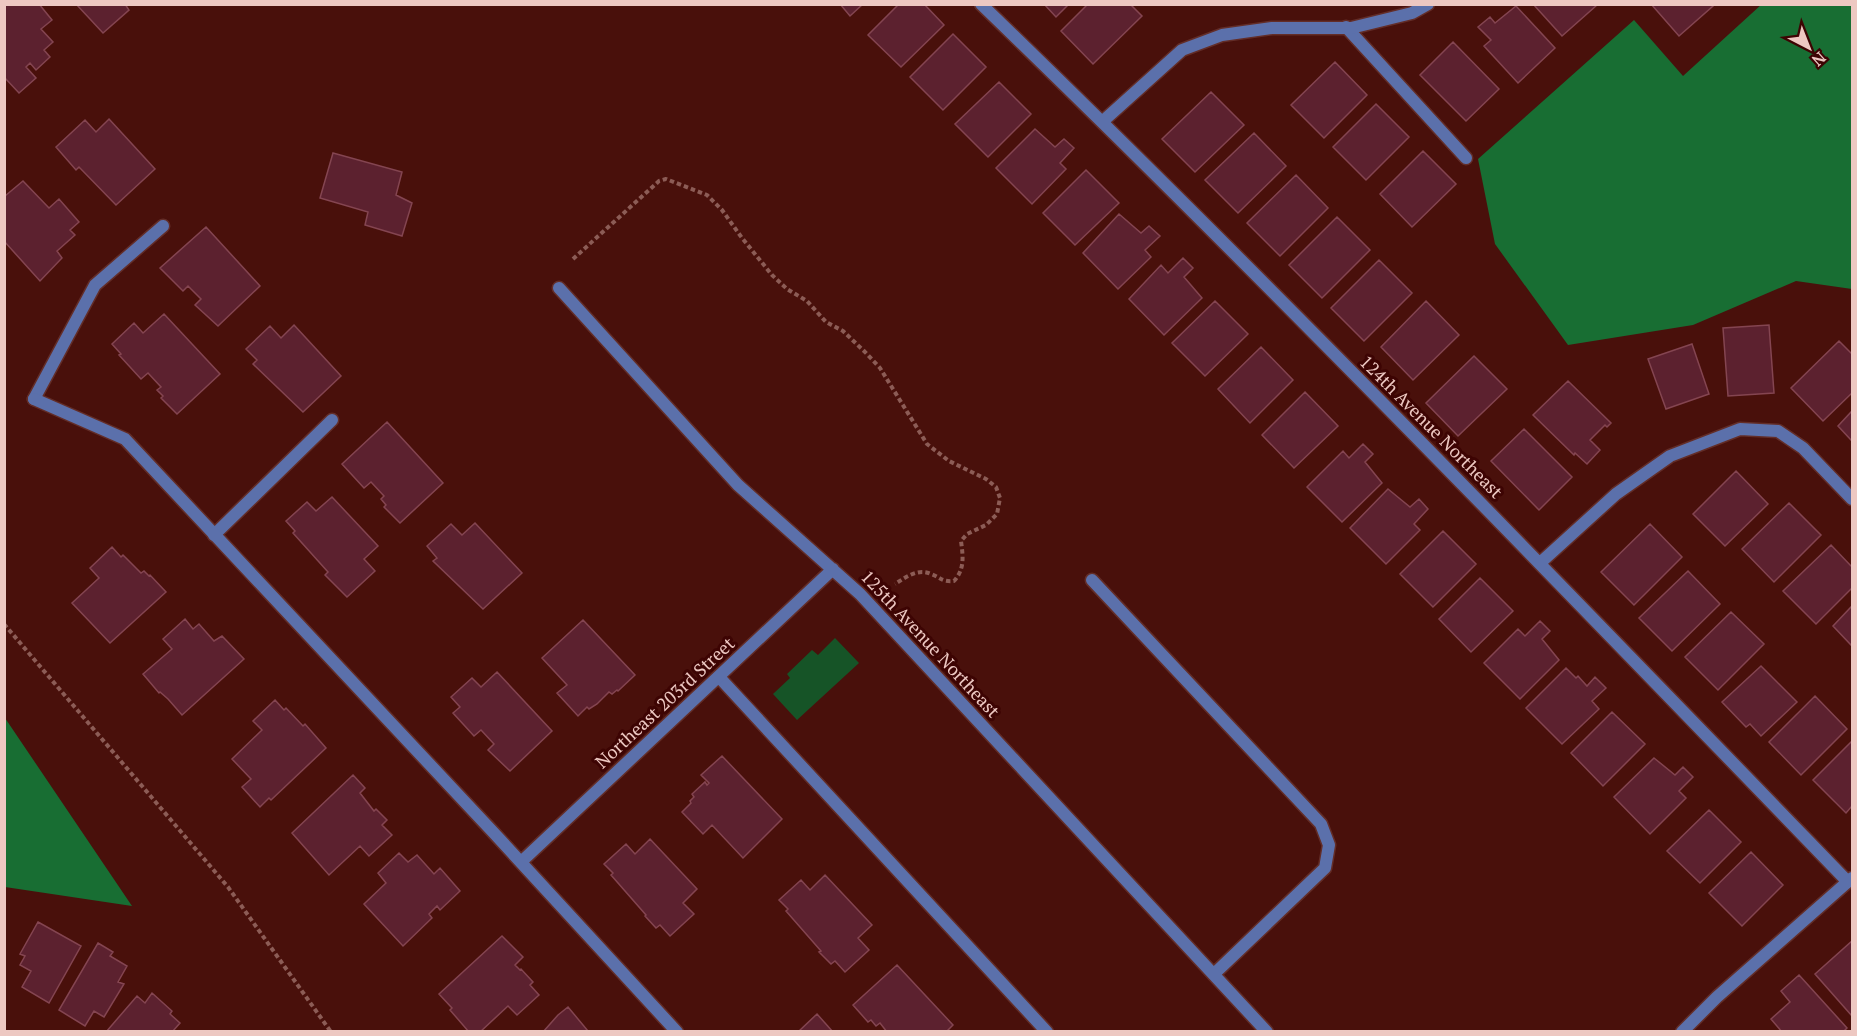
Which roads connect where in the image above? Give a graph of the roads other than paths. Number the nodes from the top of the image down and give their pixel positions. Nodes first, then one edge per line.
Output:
1 (981, 4) edge
2 (1428, 4) edge
3 (1346, 27) junction
4 (1102, 122) junction
5 (1466, 158) dead end
6 (163, 226) dead end
7 (559, 288) dead end
8 (332, 420) dead end
9 (1852, 499) edge
10 (214, 535) junction
11 (1540, 563) junction
12 (833, 568) junction
13 (1092, 580) dead end
14 (719, 677) junction
15 (521, 862) junction
16 (1850, 880) edge
17 (1214, 974) junction
18 (677, 1032) edge
19 (1047, 1032) edge
20 (1268, 1032) edge
21 (1682, 1032) edge

1 - 4 street, 124th Avenue Northeast
2 - 3 street
3 - 4 street
3 - 5 street
4 - 11 street, 124th Avenue Northeast
6 - 10 street
7 - 12 street, 125th Avenue Northeast
8 - 10 street
9 - 11 street
10 - 15 street
11 - 16 street, 124th Avenue Northeast
12 - 14 street, Northeast 203rd Street
12 - 17 street, 125th Avenue Northeast
13 - 17 street
14 - 15 street, Northeast 203rd Street
14 - 19 street
15 - 18 street
16 - 21 street
17 - 20 street, 125th Avenue Northeast

